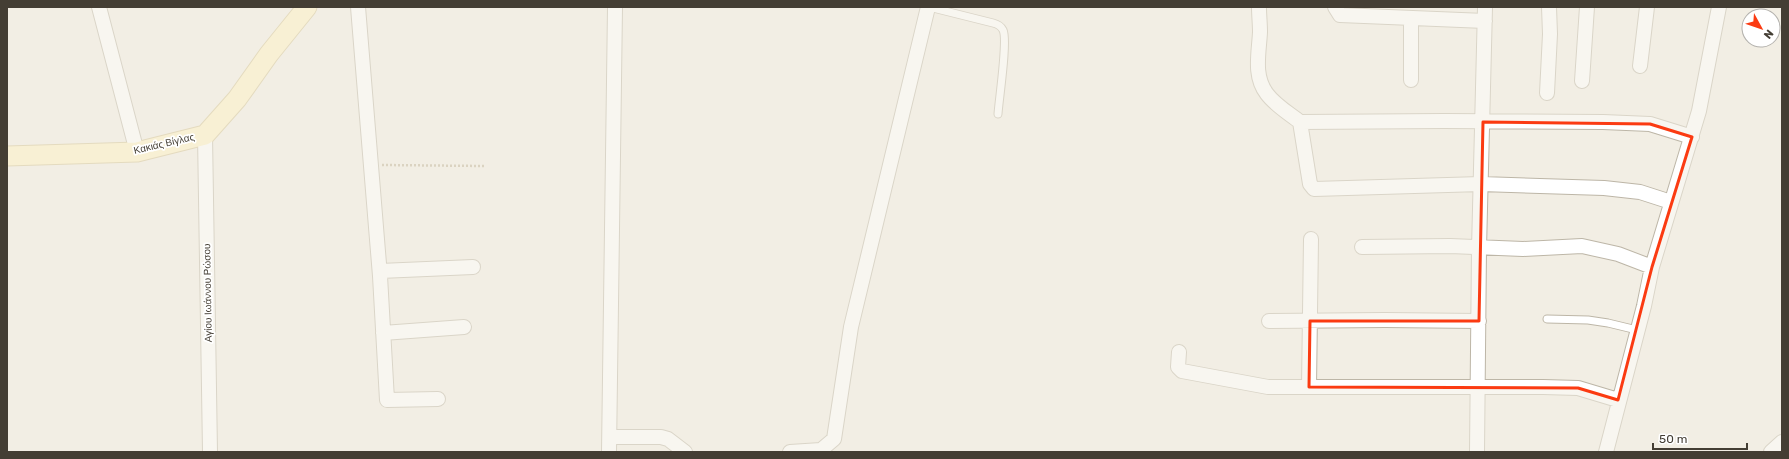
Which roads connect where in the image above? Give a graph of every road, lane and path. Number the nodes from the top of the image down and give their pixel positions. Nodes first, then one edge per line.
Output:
1 (99, 7) edge
2 (307, 7) edge
3 (358, 7) edge
4 (615, 7) edge
5 (928, 7) edge
6 (1259, 7) edge
7 (1335, 7) edge
8 (1485, 7) edge
9 (1549, 7) edge
10 (1587, 7) edge
11 (1647, 7) edge
12 (1719, 7) edge
13 (1411, 18) junction
14 (1485, 21) junction
15 (1640, 66) dead end
16 (1411, 80) dead end
17 (1582, 81) dead end
18 (1547, 93) dead end
19 (998, 114) dead end
20 (1300, 122) junction
21 (1483, 122) junction
22 (205, 135) junction
23 (1692, 137) junction
24 (137, 152) junction
25 (7, 156) edge
26 (370, 164) junction
27 (484, 166) dead end
28 (1481, 184) junction
29 (1671, 202) junction
30 (1311, 239) dead end
31 (1362, 247) dead end
32 (1479, 249) junction
33 (473, 267) dead end
34 (1652, 268) junction
35 (380, 271) junction
36 (1547, 319) dead end
37 (1269, 321) dead end
38 (1310, 321) junction
39 (1479, 321) junction
40 (464, 327) dead end
41 (1637, 330) junction
42 (383, 333) junction
43 (1179, 352) dead end
44 (1309, 387) junction
45 (1478, 388) junction
46 (438, 399) dead end
47 (1618, 400) junction
48 (610, 437) junction
49 (210, 452) edge
50 (609, 452) edge
51 (685, 452) edge
52 (790, 452) edge
53 (1477, 452) edge
54 (1606, 452) edge

1 - 24 street
2 - 22 street, Κακιάς Βίγλας
3 - 26 street
4 - 48 street
5 - 19 lane
5 - 52 street
6 - 20 street
7 - 13 street
8 - 14 street
9 - 18 street
10 - 17 street
11 - 15 street
12 - 23 street
13 - 14 street
13 - 16 street
14 - 21 street
20 - 21 street
20 - 28 street
21 - 23 street
21 - 28 street
22 - 24 street, Κακιάς Βίγλας
22 - 49 street, Αγίου Ιωάννου Ρώσου
23 - 29 street
24 - 25 street, Κακιάς Βίγλας
26 - 27 path
26 - 35 street
28 - 29 street
28 - 32 street
29 - 34 street
30 - 38 street
31 - 32 street
32 - 34 street
32 - 39 street
33 - 35 street
34 - 41 street
35 - 42 street
36 - 41 lane
37 - 38 street
38 - 39 street
38 - 44 street
39 - 45 street
40 - 42 street
41 - 47 street
42 - 46 street
43 - 44 street
44 - 45 street
45 - 47 street
45 - 53 street
47 - 54 street
48 - 50 street
48 - 51 street

